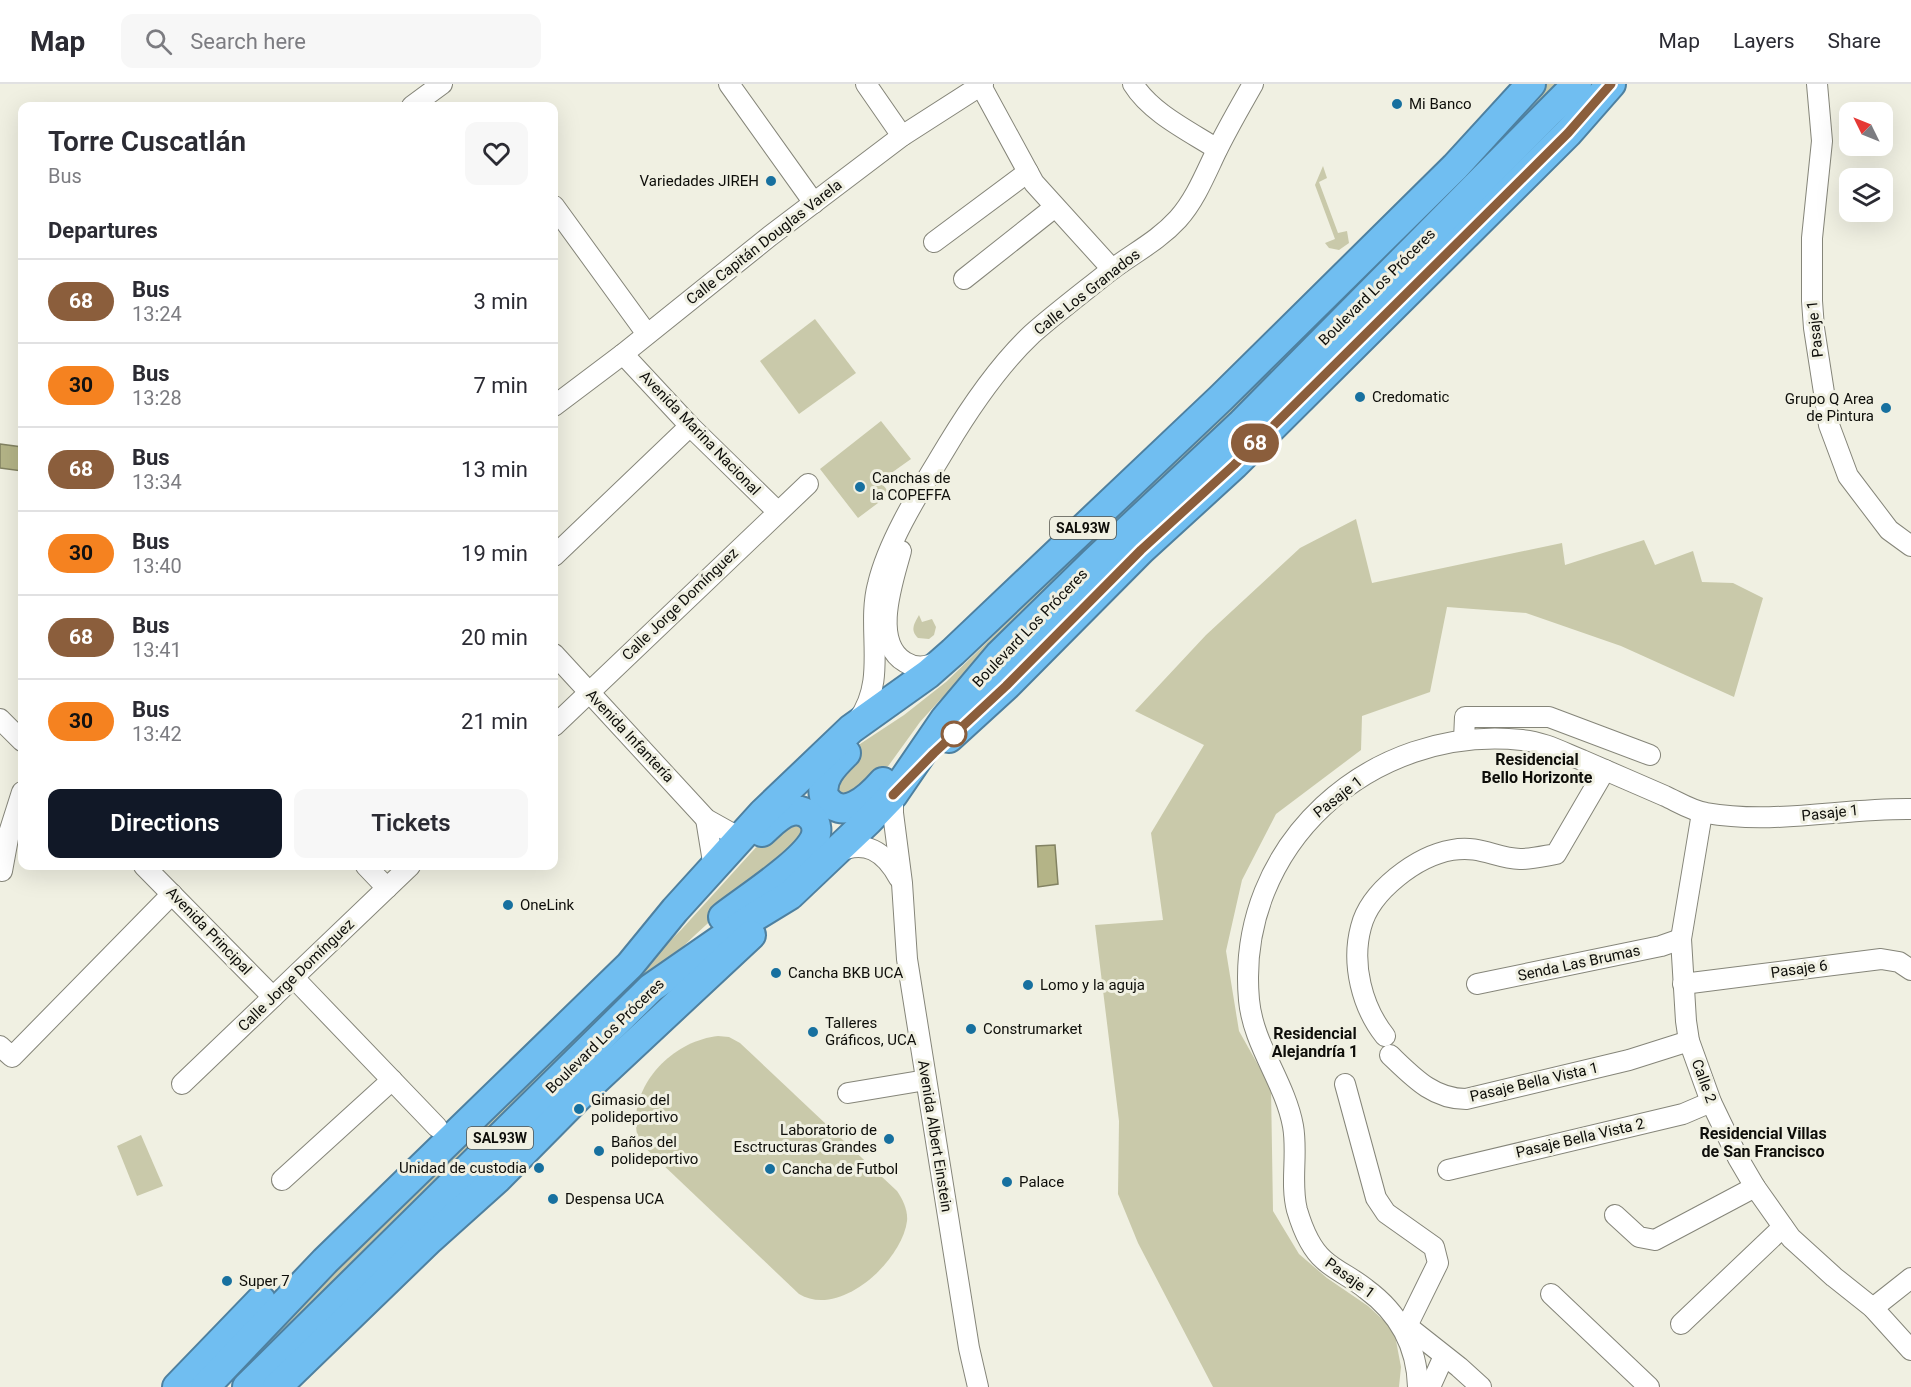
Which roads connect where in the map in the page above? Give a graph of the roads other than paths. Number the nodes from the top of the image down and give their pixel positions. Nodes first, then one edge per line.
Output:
1 (442, 84) edge
2 (729, 84) edge
3 (866, 84) edge
4 (981, 84) edge
5 (1133, 84) edge
6 (1253, 84) edge
7 (1531, 84) edge
8 (1577, 84) edge
9 (1611, 84) edge
10 (1817, 84) edge
11 (417, 102) edge
12 (902, 136) junction
13 (1217, 149) junction
14 (1028, 172) junction
15 (814, 203) junction
16 (1055, 207) junction
17 (558, 212) edge
18 (934, 242) dead end
19 (1112, 269) junction
20 (964, 279) dead end
21 (647, 334) junction
22 (623, 354) junction
23 (558, 403) edge
24 (690, 426) junction
25 (1234, 465) junction
26 (1186, 477) junction
27 (808, 484) dead end
28 (916, 499) junction
29 (778, 512) junction
30 (1911, 546) edge
31 (558, 552) edge
32 (1043, 567) junction
33 (953, 652) junction
34 (999, 655) junction
35 (558, 658) edge
36 (589, 691) junction
37 (0, 719) edge
38 (558, 722) edge
39 (851, 729) junction
40 (18, 737) edge
41 (1464, 740) junction
42 (1650, 755) dead end
43 (1605, 770) junction
44 (893, 795) junction
45 (18, 805) edge
46 (1911, 809) edge
47 (1702, 813) junction
48 (706, 819) junction
49 (737, 840) junction
50 (18, 853) edge
51 (835, 853) junction
52 (713, 862) junction
53 (148, 870) edge
54 (370, 870) edge
55 (406, 870) edge
56 (1, 872) edge
57 (902, 884) junction
58 (387, 888) junction
59 (172, 894) junction
60 (790, 895) junction
61 (1681, 939) junction
62 (630, 965) junction
63 (1911, 970) edge
64 (294, 978) junction
65 (1477, 984) dead end
66 (1683, 984) junction
67 (651, 988) junction
68 (273, 997) junction
69 (1689, 1041) junction
70 (0, 1046) edge
71 (392, 1080) junction
72 (926, 1080) junction
73 (182, 1084) dead end
74 (1345, 1084) dead end
75 (848, 1093) dead end
76 (1711, 1102) junction
77 (437, 1127) junction
78 (1448, 1170) dead end
79 (282, 1180) dead end
80 (1755, 1187) junction
81 (1615, 1215) dead end
82 (1783, 1227) junction
83 (1911, 1278) edge
84 (348, 1289) junction
85 (1551, 1294) dead end
86 (1873, 1308) junction
87 (1402, 1322) junction
88 (1681, 1324) dead end
89 (1911, 1350) edge
90 (1444, 1356) junction
91 (203, 1374) edge
92 (1636, 1383) edge
93 (177, 1387) edge
94 (247, 1387) edge
95 (275, 1387) edge
96 (978, 1387) edge
97 (1418, 1387) edge
98 (1430, 1387) edge
99 (1481, 1387) edge

1 - 11 street
2 - 15 street
3 - 12 street
4 - 12 street, Calle Capitán Douglas Varela
4 - 14 street
5 - 13 street
6 - 13 street, Calle Los Granados
7 - 32 highway, Boulevard Los Próceres / SAL93W
8 - 26 highway, Boulevard Los Próceres / SAL93W
9 - 25 highway
10 - 30 street, Pasaje 1
12 - 15 street, Calle Capitán Douglas Varela
13 - 19 street, Calle Los Granados
14 - 16 street
14 - 18 street
15 - 21 street, Calle Capitán Douglas Varela
16 - 19 street
16 - 20 street
17 - 21 street
19 - 28 street, Calle Los Granados
21 - 22 street, Calle Capitán Douglas Varela
22 - 23 street, Calle Capitán Douglas Varela
22 - 24 street, Avenida Marina Nacional
24 - 29 street, Avenida Marina Nacional
24 - 31 street
25 - 26 highway
25 - 44 highway
26 - 34 highway, Boulevard Los Próceres / SAL93W
27 - 29 street, Calle Jorge Domínguez
28 - 33 street, Calle Los Granados
28 - 39 street, Calle Los Granados
29 - 36 street, Calle Jorge Domínguez
32 - 33 highway, Boulevard Los Próceres / SAL93W
32 - 34 highway
33 - 39 highway, Boulevard Los Próceres / SAL93W
34 - 44 highway, Boulevard Los Próceres / SAL93W
35 - 36 street, Avenida Infantería
36 - 38 street, Calle Jorge Domínguez
36 - 48 street, Avenida Infantería
37 - 40 street
39 - 49 highway, Boulevard Los Próceres / SAL93W
41 - 42 street
41 - 43 street, Pasaje 1
41 - 87 street, Pasaje 1
43 - 47 street, Pasaje 1
43 - 69 street, Pasaje Bella Vista 1
44 - 51 highway, Boulevard Los Próceres / SAL93W
44 - 57 street, Avenida Albert Einstein
45 - 56 street
46 - 47 street, Pasaje 1
47 - 61 street, Calle 2
48 - 49 street, Avenida Infantería
48 - 52 street
49 - 52 highway
49 - 62 highway, Boulevard Los Próceres / SAL93W
50 - 56 street
51 - 57 street, Avenida Albert Einstein
51 - 60 highway, Boulevard Los Próceres / SAL93W
52 - 77 highway
53 - 59 street, Avenida Principal
54 - 58 street
55 - 58 street, Calle Jorge Domínguez
57 - 72 street, Avenida Albert Einstein
58 - 64 street, Calle Jorge Domínguez
59 - 68 street, Avenida Principal
59 - 70 street
60 - 67 highway, Boulevard Los Próceres / SAL93W
60 - 95 highway
61 - 65 street, Senda Las Brumas
61 - 66 street, Calle 2
62 - 67 highway
62 - 91 highway, Boulevard Los Próceres / SAL93W
63 - 66 street, Pasaje 6
64 - 68 street, Calle Jorge Domínguez
64 - 71 street
66 - 69 street, Calle 2
67 - 84 highway, Boulevard Los Próceres / SAL93W
68 - 73 street, Calle Jorge Domínguez
69 - 76 street, Calle 2
71 - 77 street
71 - 79 street
72 - 75 street
72 - 96 street, Avenida Albert Einstein
74 - 87 street
76 - 78 street, Pasaje Bella Vista 2
76 - 80 street, Calle 2
77 - 91 highway
80 - 81 street
80 - 82 street, Calle 2
82 - 86 street, Calle 2
82 - 88 street
83 - 86 street
84 - 94 highway, Boulevard Los Próceres / SAL93W
84 - 95 highway
85 - 92 street
86 - 89 street, Calle 2
87 - 90 street
87 - 97 street
90 - 98 street
90 - 99 street
91 - 93 highway

